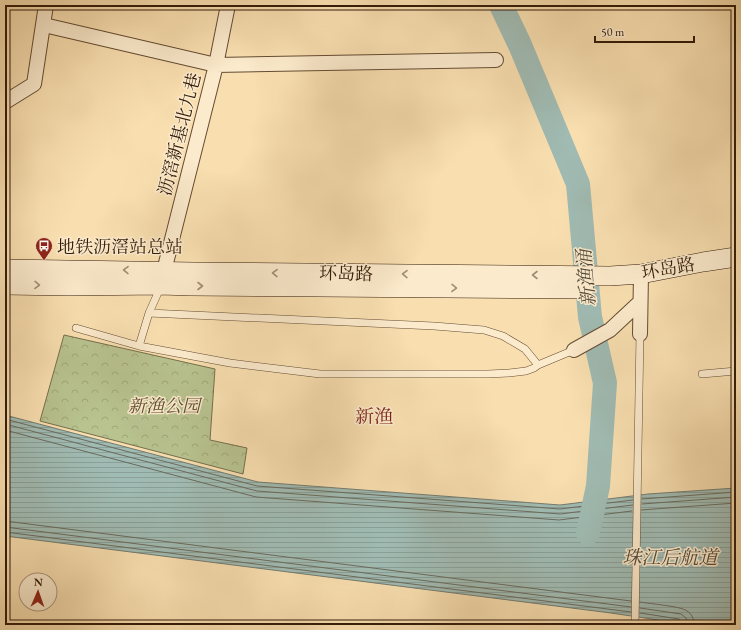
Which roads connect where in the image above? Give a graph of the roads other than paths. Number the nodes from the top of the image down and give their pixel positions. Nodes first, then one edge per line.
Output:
1 (46, 5) edge
2 (228, 5) edge
3 (44, 25) junction
4 (496, 60) dead end
5 (216, 65) junction
6 (5, 102) edge
7 (736, 257) edge
8 (5, 269) edge
9 (163, 278) junction
10 (5, 285) edge
11 (640, 287) junction
12 (149, 313) junction
13 (76, 328) dead end
14 (640, 334) joint
15 (139, 346) junction
16 (574, 350) joint
17 (538, 365) junction
18 (736, 371) edge
19 (702, 374) dead end
20 (635, 625) edge

1 - 3 street
2 - 5 street, 沥滘新基北九巷
3 - 5 street
3 - 6 street
4 - 5 street
5 - 9 street, 沥滘新基北九巷
7 - 11 main road, 环岛路
9 -> 8 main road, 环岛路
10 -> 9 main road, 环岛路
9 - 11 main road, 环岛路
9 - 12 lane
11 - 14 street
11 - 16 street
12 - 15 lane
12 - 17 lane
13 - 15 lane
14 - 20 lane
15 - 17 lane
16 - 17 lane
18 - 19 lane

